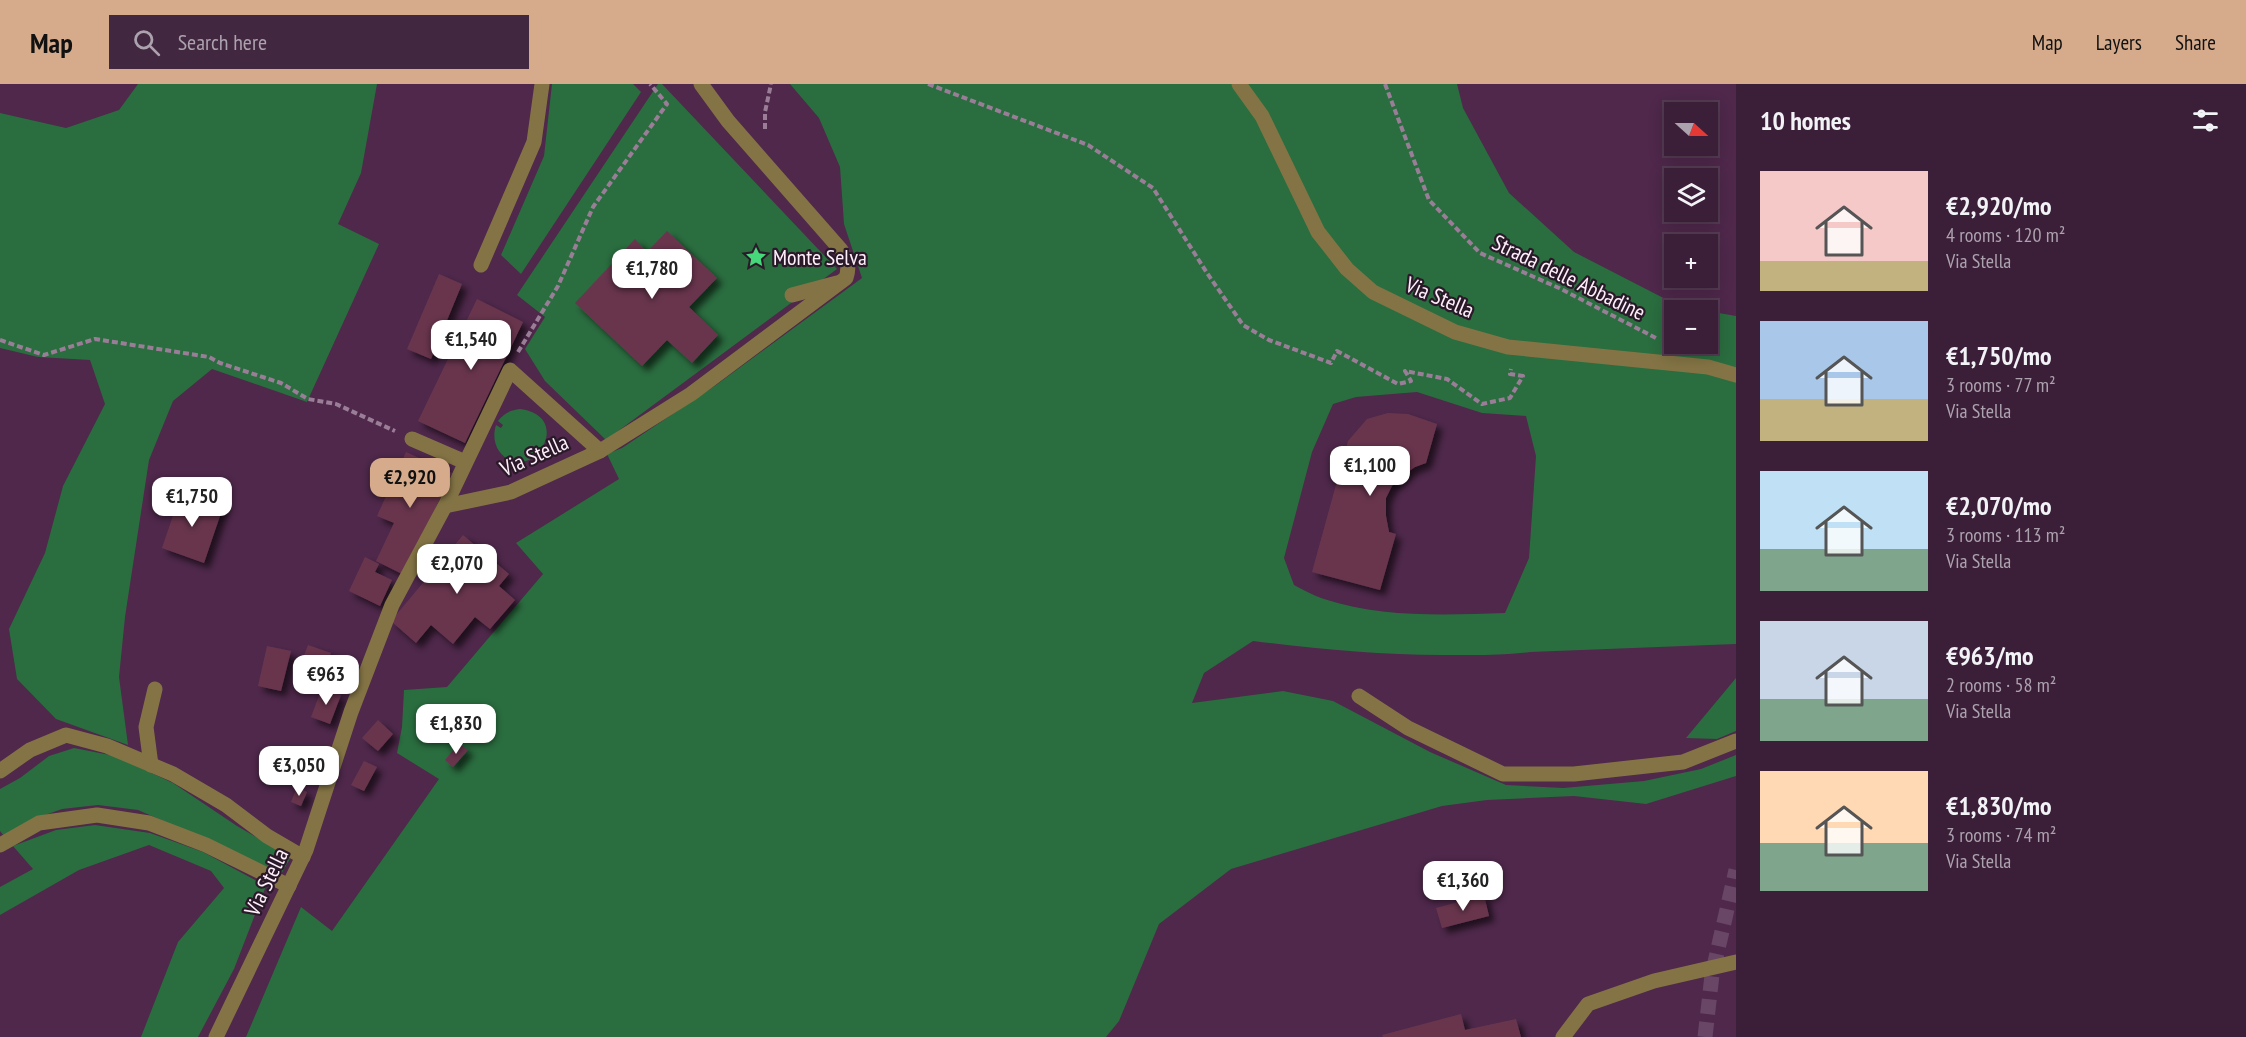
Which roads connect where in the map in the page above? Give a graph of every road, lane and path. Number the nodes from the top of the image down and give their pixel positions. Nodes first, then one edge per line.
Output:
1 (542, 84) edge
2 (650, 84) edge
3 (701, 84) edge
4 (771, 84) edge
5 (928, 84) edge
6 (1239, 84) edge
7 (1385, 84) edge
8 (762, 159) junction
9 (481, 265) dead end
10 (843, 281) junction
11 (792, 295) dead end
12 (1658, 339) dead end
13 (0, 340) edge
14 (518, 351) dead end
15 (1736, 375) edge
16 (1523, 376) dead end
17 (390, 429) dead end
18 (412, 439) dead end
19 (600, 451) junction
20 (465, 462) junction
21 (445, 506) junction
22 (154, 688) dead end
23 (1359, 696) dead end
24 (1736, 741) edge
25 (151, 765) junction
26 (0, 771) edge
27 (0, 845) edge
28 (303, 857) junction
29 (289, 886) junction
30 (1736, 962) edge
31 (216, 1037) edge
32 (1563, 1037) edge

1 - 9 street
2 - 14 path
3 - 8 street
4 - 8 path
5 - 16 path
6 - 15 street, Via Stella
7 - 12 path, Strada delle Abbadine
8 - 10 street
10 - 11 street
10 - 19 street, Via Stella
13 - 17 path
18 - 20 street
19 - 20 street
19 - 21 street, Via Stella
20 - 21 street
21 - 28 street, Via Stella
22 - 25 street
23 - 24 street
25 - 26 street
25 - 28 street
27 - 29 street
28 - 29 street, Via Stella
29 - 31 street, Via Stella
30 - 32 street

